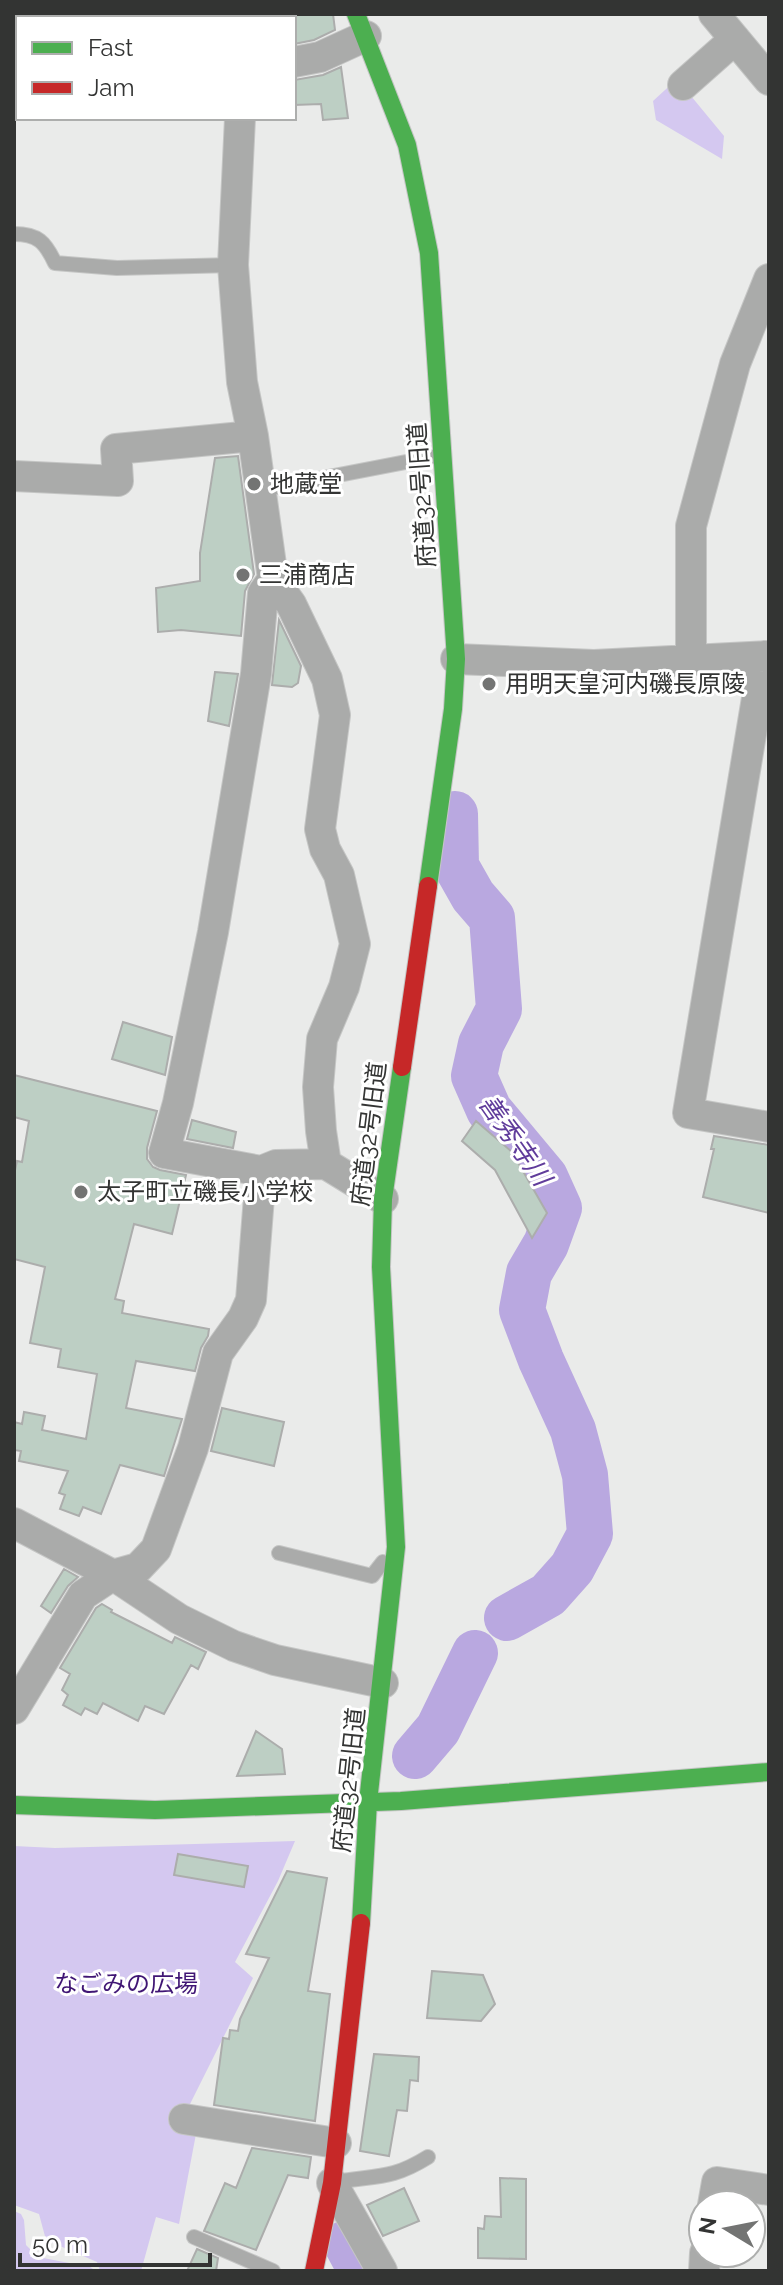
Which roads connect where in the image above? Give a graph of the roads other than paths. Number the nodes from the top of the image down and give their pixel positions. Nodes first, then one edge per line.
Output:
1 (714, 14) edge
2 (368, 23) edge
3 (735, 39) junction
4 (296, 62) edge
5 (769, 80) edge
6 (683, 85) dead end
7 (240, 120) edge
8 (14, 234) edge
9 (233, 265) junction
10 (769, 279) edge
11 (253, 436) junction
12 (443, 455) junction
13 (14, 476) edge
14 (261, 490) junction
15 (273, 579) junction
16 (766, 656) edge
17 (456, 659) junction
18 (691, 660) junction
19 (769, 1127) edge
20 (326, 1164) junction
21 (261, 1171) junction
22 (383, 1199) junction
23 (14, 1523) edge
24 (396, 1547) junction
25 (279, 1553) dead end
26 (113, 1575) junction
27 (383, 1683) junction
28 (14, 1709) edge
29 (769, 1772) edge
30 (368, 1802) junction
31 (14, 1805) edge
32 (184, 2119) dead end
33 (336, 2143) junction
34 (428, 2157) dead end
35 (332, 2183) junction
36 (716, 2189) edge
37 (762, 2189) edge
38 (194, 2237) dead end
39 (273, 2271) edge
40 (314, 2271) edge
41 (382, 2271) edge

1 - 3 street
2 - 4 street
2 - 12 street, 府道32号旧道
3 - 5 street
3 - 6 street
7 - 9 street
8 - 9 lane
9 - 11 street
10 - 18 street
11 - 13 street
11 - 14 street
12 - 14 lane
12 - 17 street, 府道32号旧道
14 - 15 street
15 - 20 street
15 - 21 street
16 - 18 street
16 - 19 street
17 - 18 street
17 - 22 street, 府道32号旧道
20 - 21 street
20 - 22 street
21 - 26 street
22 - 24 street, 府道32号旧道
23 - 26 street
24 - 25 lane
24 - 27 street, 府道32号旧道
26 - 27 street
26 - 28 street
27 - 30 street, 府道32号旧道
29 - 30 street
30 - 31 street
30 - 33 street, 府道32号旧道
32 - 33 street
33 - 35 street, 府道32号旧道
34 - 35 lane
35 - 40 street, 府道32号旧道
35 - 41 street
36 - 37 street
38 - 39 lane

